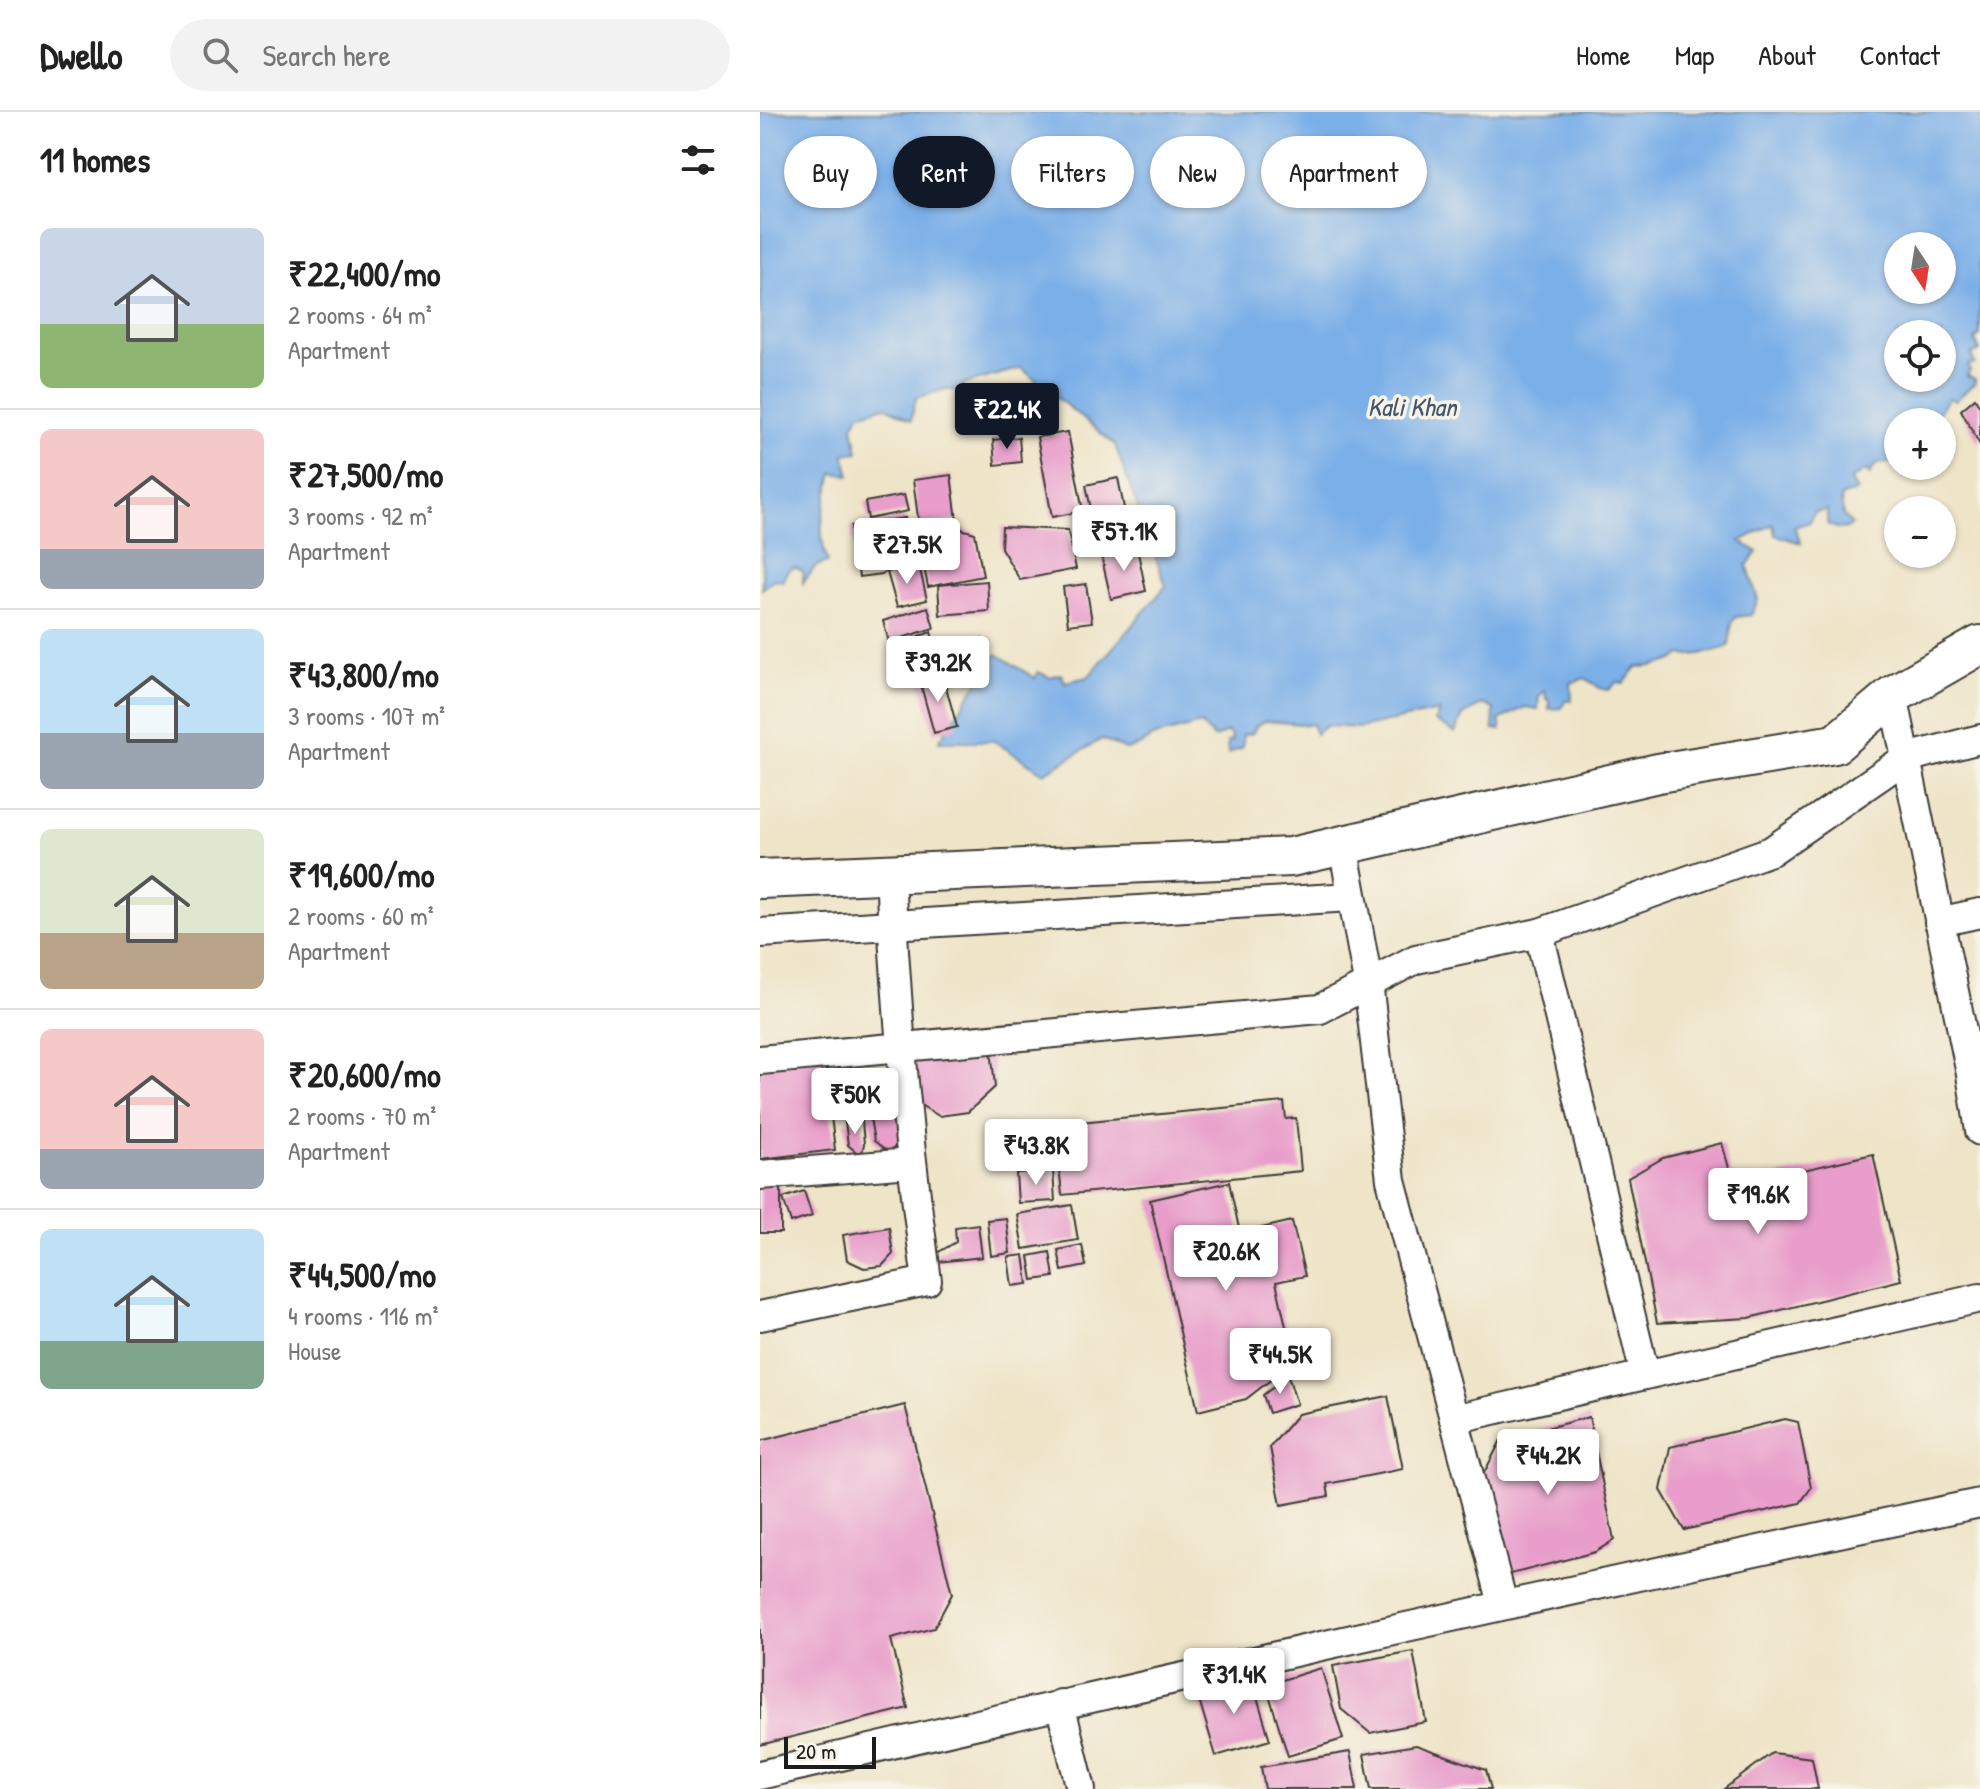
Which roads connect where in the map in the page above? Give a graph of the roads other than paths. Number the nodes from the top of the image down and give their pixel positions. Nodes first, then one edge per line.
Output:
1 (1980, 645) edge
2 (1893, 695) junction
3 (1980, 739) edge
4 (1906, 758) junction
5 (1343, 845) junction
6 (890, 874) junction
7 (760, 879) edge
8 (1351, 897) junction
9 (1980, 913) edge
10 (1939, 922) junction
11 (892, 927) junction
12 (760, 933) edge
13 (1539, 933) junction
14 (1368, 982) junction
15 (899, 1047) junction
16 (760, 1060) edge
17 (1978, 1114) edge
18 (911, 1163) junction
19 (760, 1175) edge
20 (1980, 1298) edge
21 (760, 1316) edge
22 (1645, 1375) junction
23 (1454, 1419) junction
24 (1980, 1503) edge
25 (1503, 1604) junction
26 (1060, 1704) junction
27 (760, 1775) edge
28 (1081, 1789) edge

1 - 2 main road
2 - 4 street
2 - 5 main road
3 - 4 street
4 - 10 street
4 - 13 street
5 - 6 main road
5 - 8 street
6 - 7 main road
6 - 11 street
8 - 11 street
8 - 14 street
9 - 10 street
10 - 17 street
11 - 12 street
11 - 15 street
13 - 14 street
13 - 22 street
14 - 15 street
14 - 23 street
15 - 16 street
15 - 18 street
18 - 19 street
18 - 21 street
20 - 22 street
22 - 23 street
23 - 25 street
24 - 25 street
25 - 26 street
26 - 27 street
26 - 28 street

